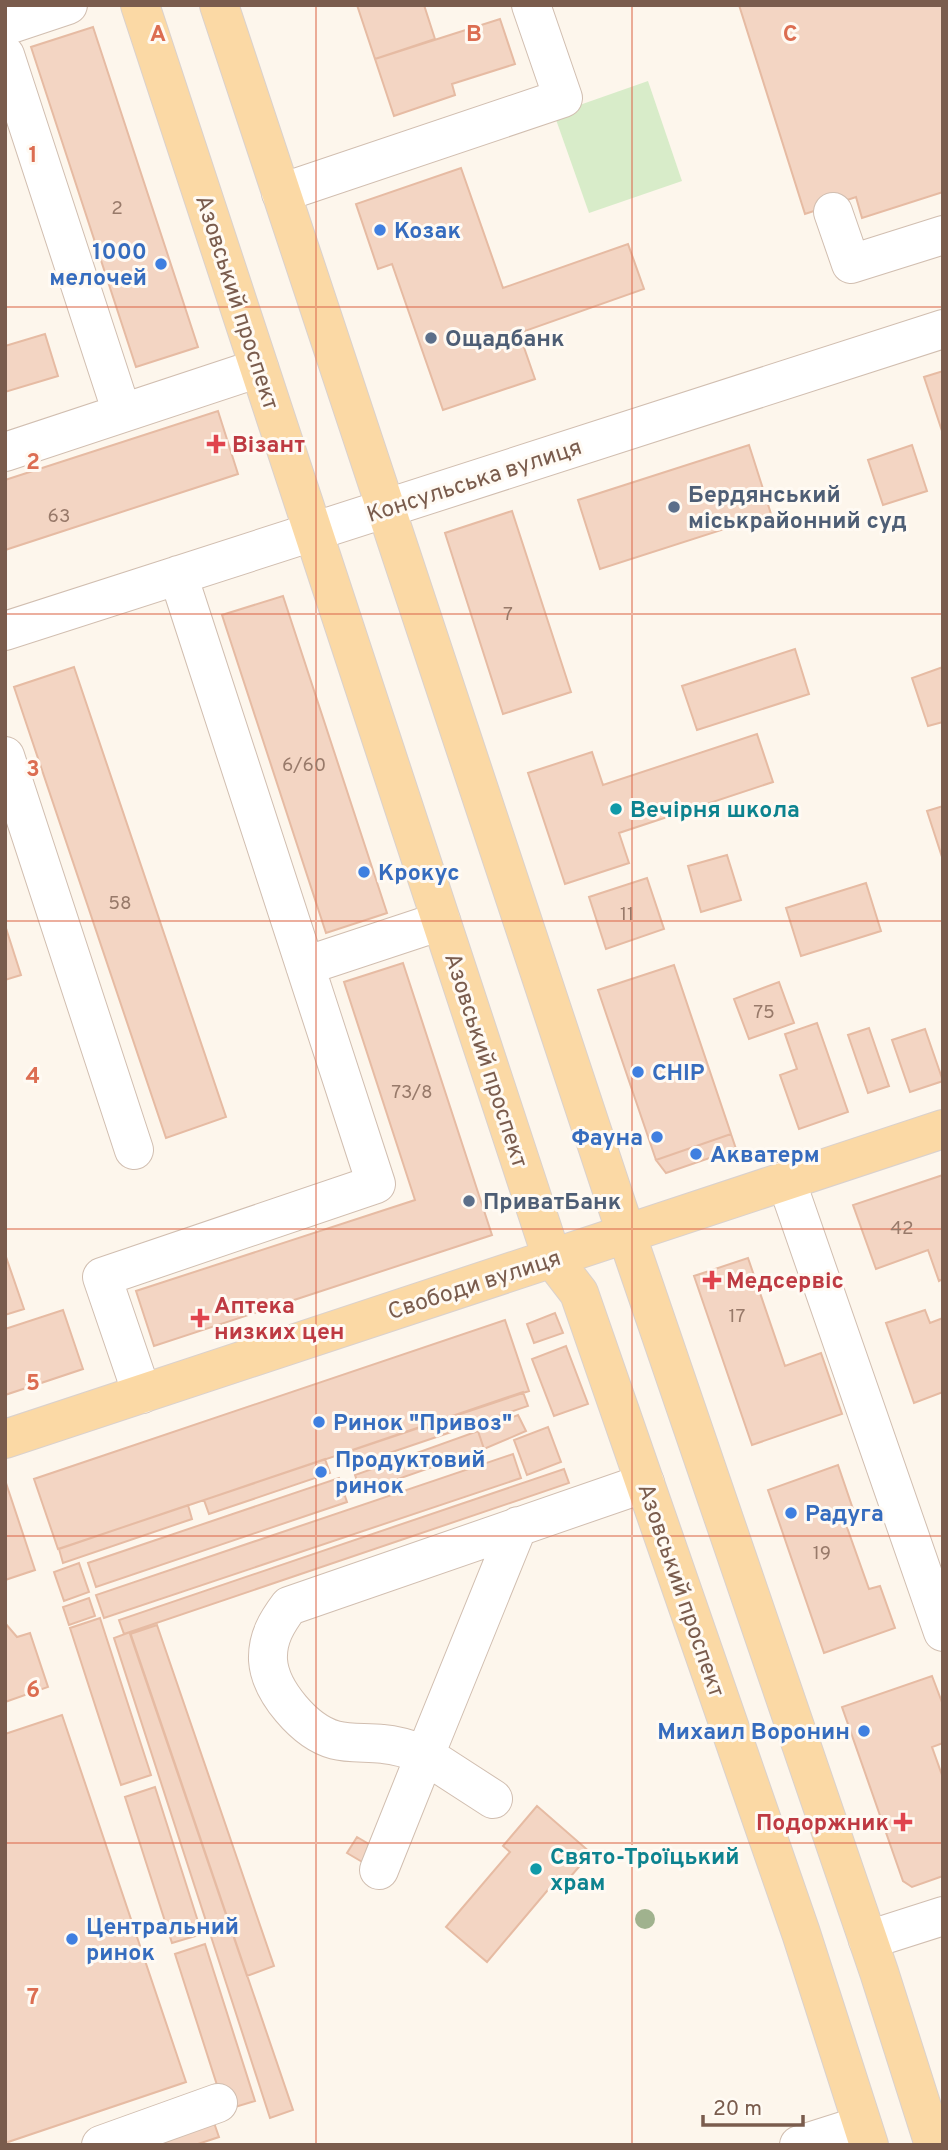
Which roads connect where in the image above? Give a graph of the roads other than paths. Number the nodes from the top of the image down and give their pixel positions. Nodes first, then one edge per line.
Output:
1 (68, 5) edge
2 (140, 5) edge
3 (219, 5) edge
4 (531, 5) edge
5 (5, 26) edge
6 (5, 55) edge
7 (281, 192) junction
8 (834, 212) dead end
9 (943, 235) edge
10 (943, 329) edge
11 (260, 368) junction
12 (122, 413) junction
13 (5, 452) edge
14 (386, 508) junction
15 (314, 532) junction
16 (178, 575) junction
17 (5, 631) edge
18 (5, 756) edge
19 (441, 921) junction
20 (305, 966) junction
21 (943, 1129) edge
22 (134, 1150) dead end
23 (786, 1180) junction
24 (626, 1233) junction
25 (551, 1258) junction
26 (142, 1394) junction
27 (5, 1439) edge
28 (645, 1483) junction
29 (518, 1526) junction
30 (943, 1632) edge
31 (425, 1755) junction
32 (493, 1799) dead end
33 (379, 1870) dead end
34 (943, 1916) edge
35 (868, 1941) junction
36 (809, 1960) junction
37 (218, 2104) dead end
38 (866, 2135) edge
39 (101, 2145) edge
40 (799, 2145) edge
41 (934, 2145) edge

1 - 5 street
2 - 11 main road, Азовський проспект
3 - 7 main road
4 - 7 street
6 - 12 street
7 - 14 main road
8 - 9 street
10 - 14 street, Консульська вулиця
11 - 12 street
11 - 15 main road, Азовський проспект
12 - 13 street
14 - 15 street, Консульська вулиця
14 - 24 main road
15 - 16 street, Консульська вулиця
15 - 19 main road, Азовський проспект
16 - 17 street, Консульська вулиця
16 - 20 street
18 - 22 street
19 - 20 street
19 - 25 main road, Азовський проспект
20 - 26 street
21 - 23 main road, Свободи вулиця
23 - 24 main road, Свободи вулиця
23 - 30 street
24 - 25 main road, Свободи вулиця
24 - 35 main road
25 - 26 main road, Свободи вулиця
25 - 28 main road, Азовський проспект
26 - 27 main road, Свободи вулиця
28 - 29 street
28 - 36 main road, Азовський проспект
29 - 31 street
29 - 31 street
31 - 32 street
31 - 33 street
34 - 35 street
35 - 36 main road
35 - 41 main road
36 - 38 main road, Азовський проспект
37 - 39 street
38 - 40 street

